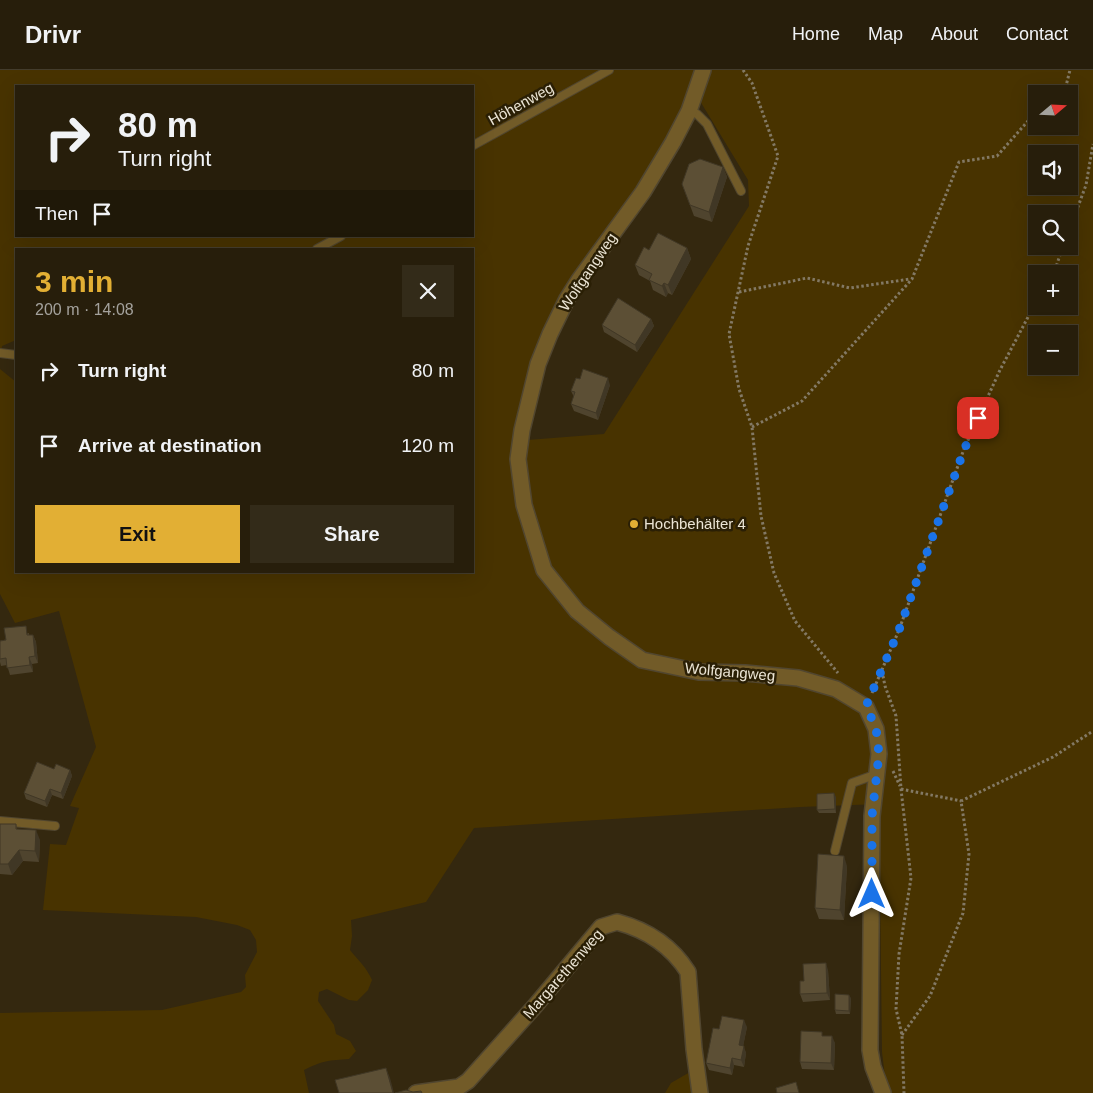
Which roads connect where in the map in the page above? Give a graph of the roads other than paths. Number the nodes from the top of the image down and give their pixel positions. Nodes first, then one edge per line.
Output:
1 (610, 70) edge
2 (703, 70) edge
3 (689, 111) junction
4 (474, 145) edge
5 (741, 191) dead end
6 (339, 237) edge
7 (319, 248) edge
8 (0, 353) edge
9 (15, 355) edge
10 (877, 774) junction
11 (0, 821) edge
12 (55, 826) dead end
13 (836, 851) dead end
14 (416, 1093) edge
15 (700, 1093) edge
16 (883, 1093) edge

1 - 4 lane, Höhenweg
2 - 3 street, Wolfgangweg
3 - 5 lane
3 - 10 street, Wolfgangweg
6 - 7 lane
8 - 9 lane
10 - 13 lane
10 - 16 street
11 - 12 lane
14 - 15 street, Margarethenweg

